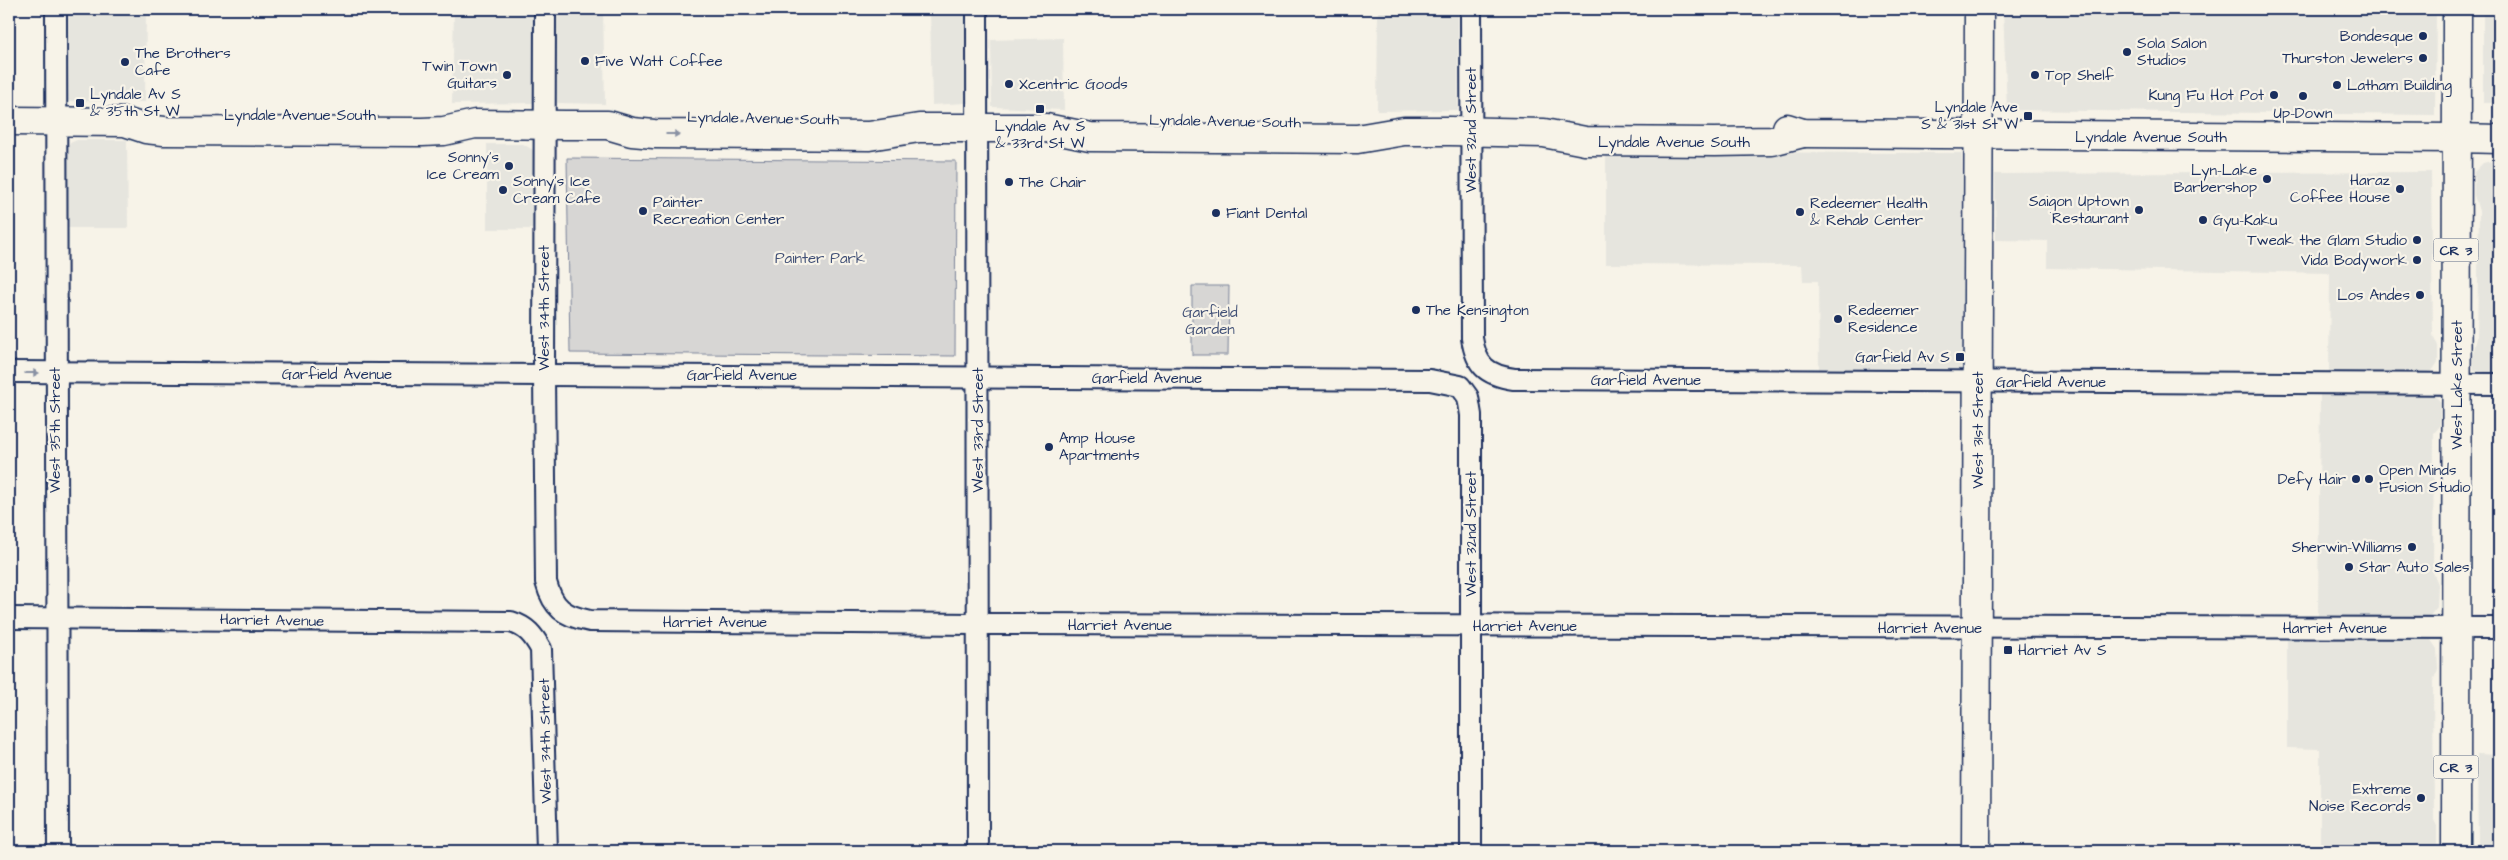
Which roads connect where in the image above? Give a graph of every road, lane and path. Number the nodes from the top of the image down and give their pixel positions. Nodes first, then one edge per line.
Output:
1 (56, 9) edge
2 (545, 9) edge
3 (977, 9) edge
4 (1472, 9) edge
5 (1979, 9) edge
6 (2457, 9) edge
7 (9, 121) edge
8 (56, 121) junction
9 (544, 124) junction
10 (978, 128) junction
11 (1472, 132) junction
12 (1979, 135) junction
13 (2456, 138) junction
14 (2499, 139) edge
15 (1484, 369) joint
16 (9, 372) edge
17 (55, 373) junction
18 (544, 375) junction
19 (978, 378) junction
20 (1978, 382) junction
21 (2457, 383) junction
22 (2499, 384) edge
23 (1468, 397) joint
24 (556, 606) joint
25 (9, 618) edge
26 (57, 618) junction
27 (977, 624) junction
28 (1472, 626) junction
29 (1977, 628) junction
30 (2456, 628) junction
31 (2499, 628) edge
32 (532, 633) joint
33 (58, 851) edge
34 (547, 851) edge
35 (978, 851) edge
36 (1471, 851) edge
37 (1976, 851) edge
38 (2456, 851) edge

1 - 8 street, West 35th Street
2 - 9 street, West 34th Street
3 - 10 street, West 33rd Street
4 - 11 street, West 32nd Street
5 - 12 main road, West 31st Street
6 - 13 main road, West Lake Street / CR 3
7 - 8 main road, Lyndale Avenue South
8 - 9 main road, Lyndale Avenue South
8 - 17 street, West 35th Street
9 - 10 main road, Lyndale Avenue South
9 - 18 street, West 34th Street
10 - 11 main road, Lyndale Avenue South
10 - 19 street, West 33rd Street
11 - 12 main road, Lyndale Avenue South
11 - 15 street, West 32nd Street
12 - 13 main road, Lyndale Avenue South
12 - 20 main road, West 31st Street
13 - 14 main road, Lyndale Avenue South
13 - 21 main road, West Lake Street / CR 3
15 - 20 street, Garfield Avenue
16 -> 17 street, Garfield Avenue
17 - 18 street, Garfield Avenue
17 - 26 street, West 35th Street
18 - 19 street, Garfield Avenue
18 - 24 street, West 34th Street
19 - 23 street, Garfield Avenue
19 - 27 street, West 33rd Street
20 - 21 street, Garfield Avenue
20 - 29 main road, West 31st Street
21 - 22 street, Garfield Avenue
21 - 30 main road, West Lake Street / CR 3
23 - 28 street, West 32nd Street
24 - 27 street, Harriet Avenue
25 - 26 street, Harriet Avenue
26 - 32 street, Harriet Avenue
26 - 33 street, West 35th Street
27 - 28 street, Harriet Avenue
27 - 35 street, West 33rd Street
28 - 29 street, Harriet Avenue
28 - 36 street, West 32nd Street
29 - 30 street, Harriet Avenue
29 - 37 main road, West 31st Street
30 - 31 street, Harriet Avenue
30 - 38 main road, West Lake Street / CR 3
32 - 34 street, West 34th Street

